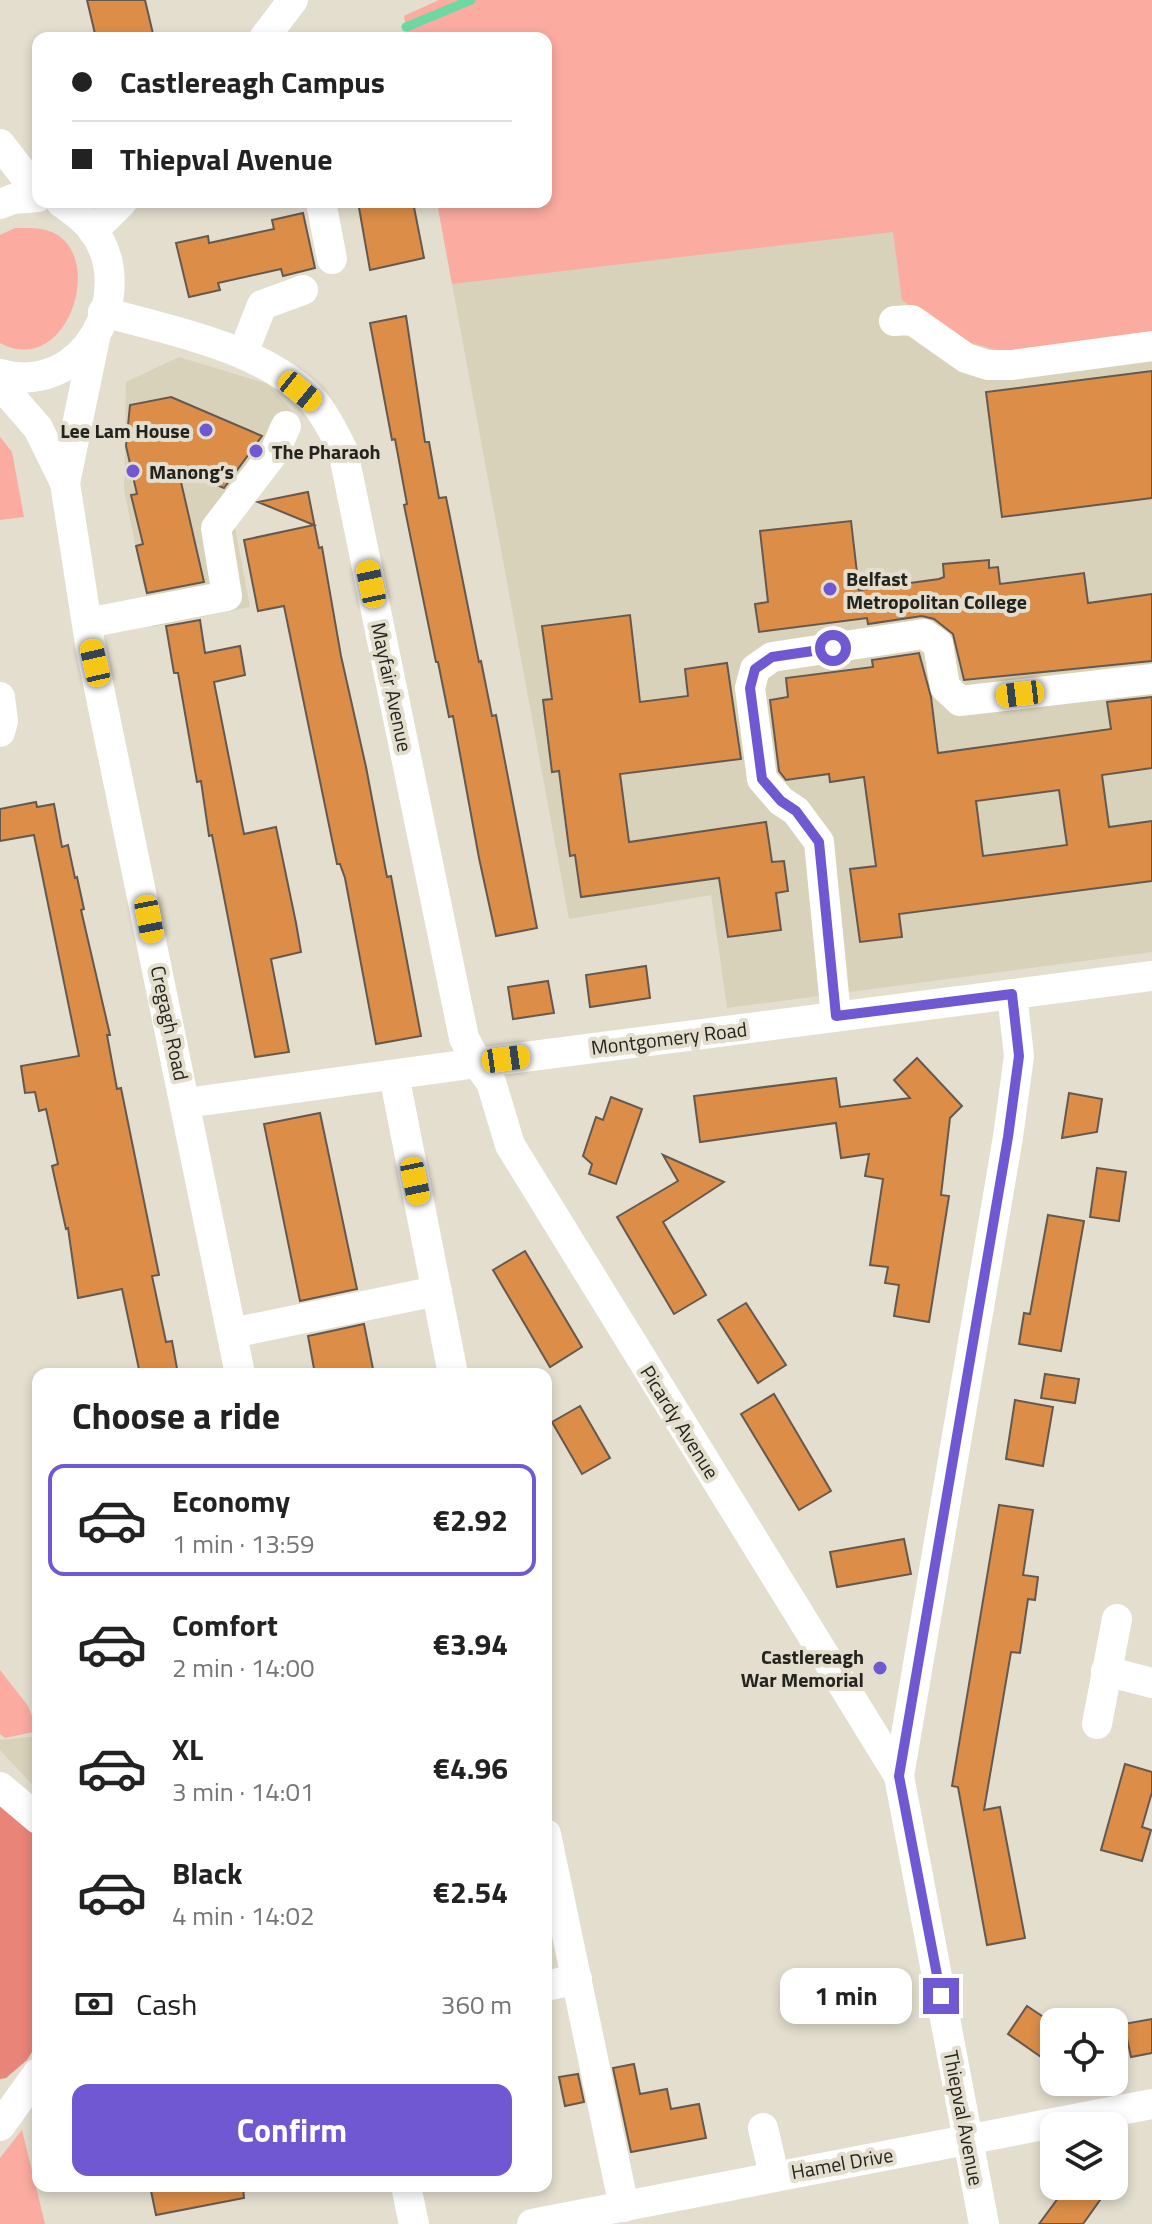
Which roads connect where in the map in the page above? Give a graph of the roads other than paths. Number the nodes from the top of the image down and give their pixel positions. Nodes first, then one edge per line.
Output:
1 (293, 0) edge
2 (269, 32) edge
3 (0, 144) edge
4 (32, 187) edge
5 (32, 196) edge
6 (0, 204) edge
7 (68, 208) edge
8 (116, 208) edge
9 (322, 208) edge
10 (93, 231) junction
11 (332, 259) dead end
12 (303, 290) dead end
13 (894, 321) dead end
14 (99, 324) junction
15 (1152, 346) edge
16 (243, 353) junction
17 (0, 374) edge
18 (0, 384) edge
19 (286, 426) dead end
20 (65, 483) junction
21 (87, 623) junction
22 (1152, 679) edge
23 (0, 697) edge
24 (0, 732) edge
25 (1152, 976) edge
26 (1012, 994) junction
27 (836, 1016) junction
28 (477, 1063) junction
29 (394, 1075) junction
30 (186, 1103) junction
31 (437, 1291) junction
32 (232, 1333) junction
33 (239, 1368) edge
34 (452, 1368) edge
35 (1117, 1619) dead end
36 (1106, 1671) junction
37 (1152, 1683) edge
38 (1097, 1724) dead end
39 (899, 1776) junction
40 (0, 1787) edge
41 (32, 1814) edge
42 (552, 1862) edge
43 (577, 1979) junction
44 (552, 1985) edge
45 (32, 2081) edge
46 (1152, 2104) edge
47 (0, 2126) edge
48 (763, 2128) dead end
49 (968, 2140) junction
50 (774, 2175) junction
51 (407, 2192) edge
52 (624, 2207) junction
53 (414, 2224) edge
54 (532, 2224) edge
55 (984, 2224) edge

1 - 2 street
3 - 4 street
5 - 6 street
7 - 10 street
8 - 10 street
9 - 11 street
10 - 14 street, Cregagh Road
12 - 16 street
13 - 15 street
14 - 16 street, Mayfair Avenue
14 - 17 street
14 - 20 street, Cregagh Road
16 - 28 street, Mayfair Avenue
18 - 20 street, Cregagh Road
19 - 21 street
20 - 21 street, Cregagh Road
21 - 30 street, Cregagh Road
22 - 27 street
23 - 24 street
25 - 26 street, Montgomery Road
26 - 27 street, Montgomery Road
26 - 39 street
27 - 28 street, Montgomery Road
28 - 29 street, Montgomery Road
28 - 39 street, Picardy Avenue
29 - 30 street, Montgomery Road
29 - 31 street
30 - 32 street, Cregagh Road
31 - 32 street
31 - 34 street
32 - 33 street, Cregagh Road
35 - 36 street
36 - 37 street
36 - 38 street
39 - 49 street, Thiepval Avenue
40 - 41 street
42 - 43 street
43 - 44 street
43 - 52 street
45 - 47 street
46 - 49 street, Hamel Drive
48 - 50 street
49 - 50 street, Hamel Drive
49 - 55 street, Thiepval Avenue
50 - 52 street, Hamel Drive
51 - 53 street
52 - 54 street, Hamel Drive

